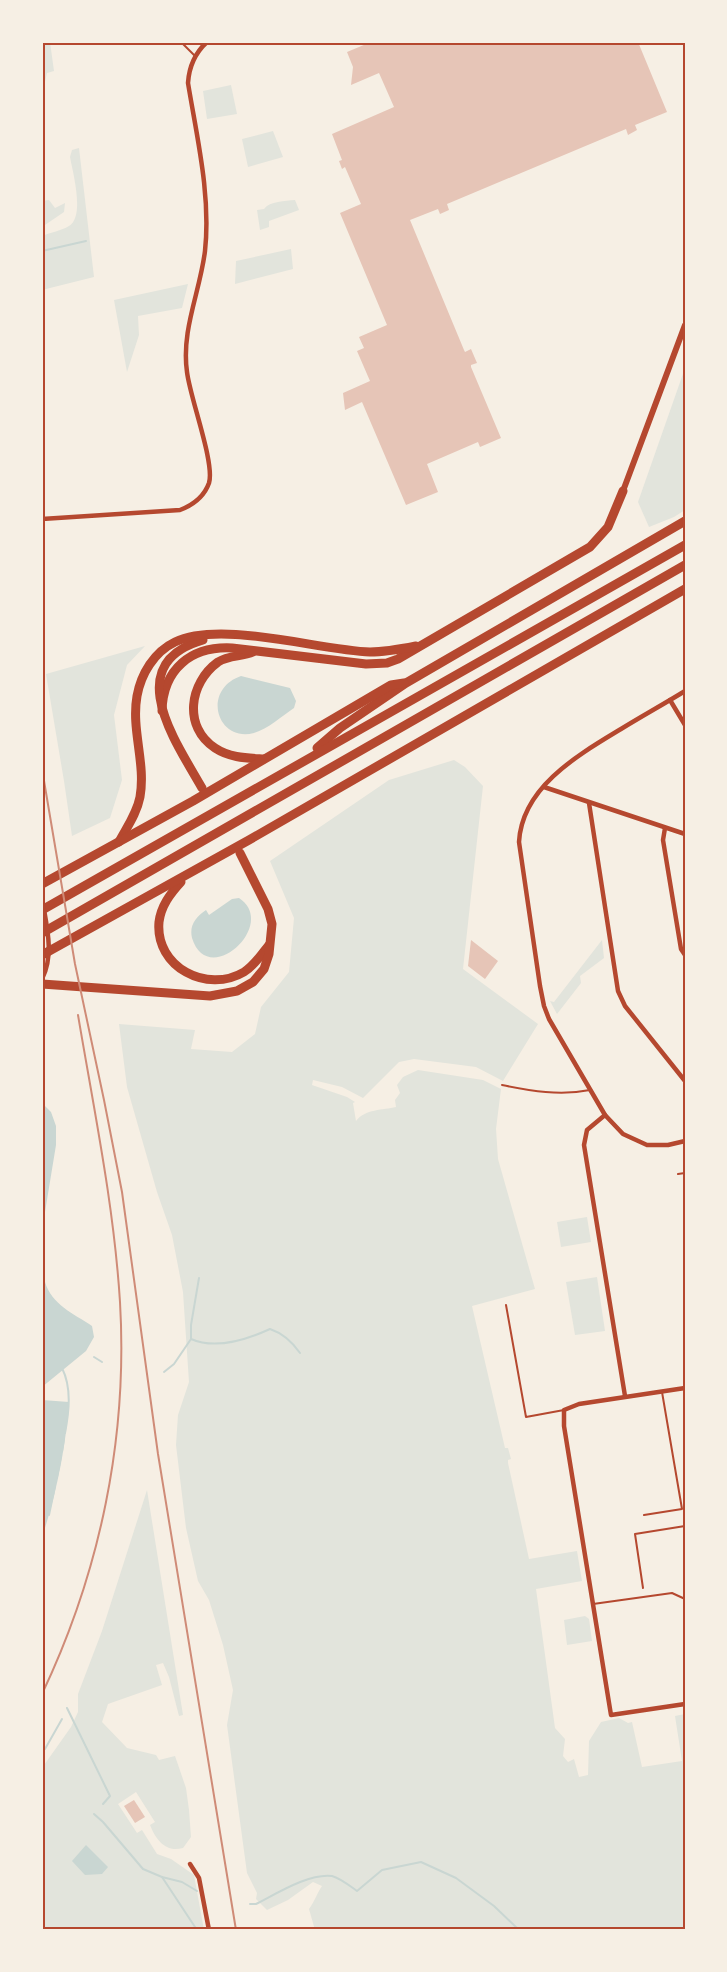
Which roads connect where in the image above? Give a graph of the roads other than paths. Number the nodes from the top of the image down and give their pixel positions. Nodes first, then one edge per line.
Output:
1 (181, 42) edge
2 (207, 42) edge
3 (195, 56) junction
4 (685, 325) edge
5 (623, 491) joint
6 (42, 519) edge
7 (685, 522) edge
8 (685, 544) edge
9 (685, 565) edge
10 (685, 589) edge
11 (216, 634) junction
12 (420, 646) junction
13 (256, 651) junction
14 (406, 683) junction
15 (685, 691) edge
16 (670, 700) junction
17 (162, 711) junction
18 (685, 725) edge
19 (264, 759) junction
20 (304, 760) junction
21 (544, 787) junction
22 (202, 788) dead end
23 (589, 803) junction
24 (665, 828) junction
25 (685, 834) edge
26 (119, 842) junction
27 (240, 854) dead end
28 (187, 876) junction
29 (42, 885) edge
30 (42, 898) edge
31 (42, 910) edge
32 (42, 933) edge
33 (270, 945) junction
34 (42, 955) edge
35 (685, 955) edge
36 (42, 979) edge
37 (42, 984) edge
38 (685, 1081) edge
39 (502, 1085) dead end
40 (590, 1090) junction
41 (605, 1115) junction
42 (685, 1141) edge
43 (685, 1173) edge
44 (678, 1174) dead end
45 (506, 1305) dead end
46 (685, 1388) edge
47 (662, 1392) junction
48 (625, 1396) junction
49 (564, 1410) junction
50 (644, 1515) dead end
51 (685, 1526) edge
52 (644, 1588) dead end
53 (685, 1599) edge
54 (593, 1604) junction
55 (685, 1704) edge
56 (190, 1864) dead end
57 (209, 1930) edge

1 - 3 lane
2 - 3 street
3 - 6 street
4 - 5 street
5 - 12 highway
7 - 14 highway
8 - 20 highway
9 - 32 highway
10 - 28 highway
11 - 12 highway
11 - 17 highway
11 - 26 highway
12 - 13 highway
13 - 17 highway
13 - 19 highway
14 - 19 highway
14 - 20 highway
15 - 16 street
16 - 18 street
16 - 21 street
17 - 22 highway
19 - 26 highway
20 - 31 highway
21 - 23 street
21 - 40 street
23 - 24 street
23 - 38 street
24 - 25 street
24 - 35 street
26 - 29 highway
27 - 33 highway
28 - 33 highway
28 - 34 highway
30 - 36 street
33 - 37 highway
39 - 40 lane
40 - 41 street
41 - 42 street
41 - 48 street
43 - 44 lane
45 - 49 lane
46 - 47 street
47 - 48 street
47 - 50 lane
48 - 49 street
49 - 54 street
51 - 52 lane
53 - 54 lane
54 - 55 street
56 - 57 street

